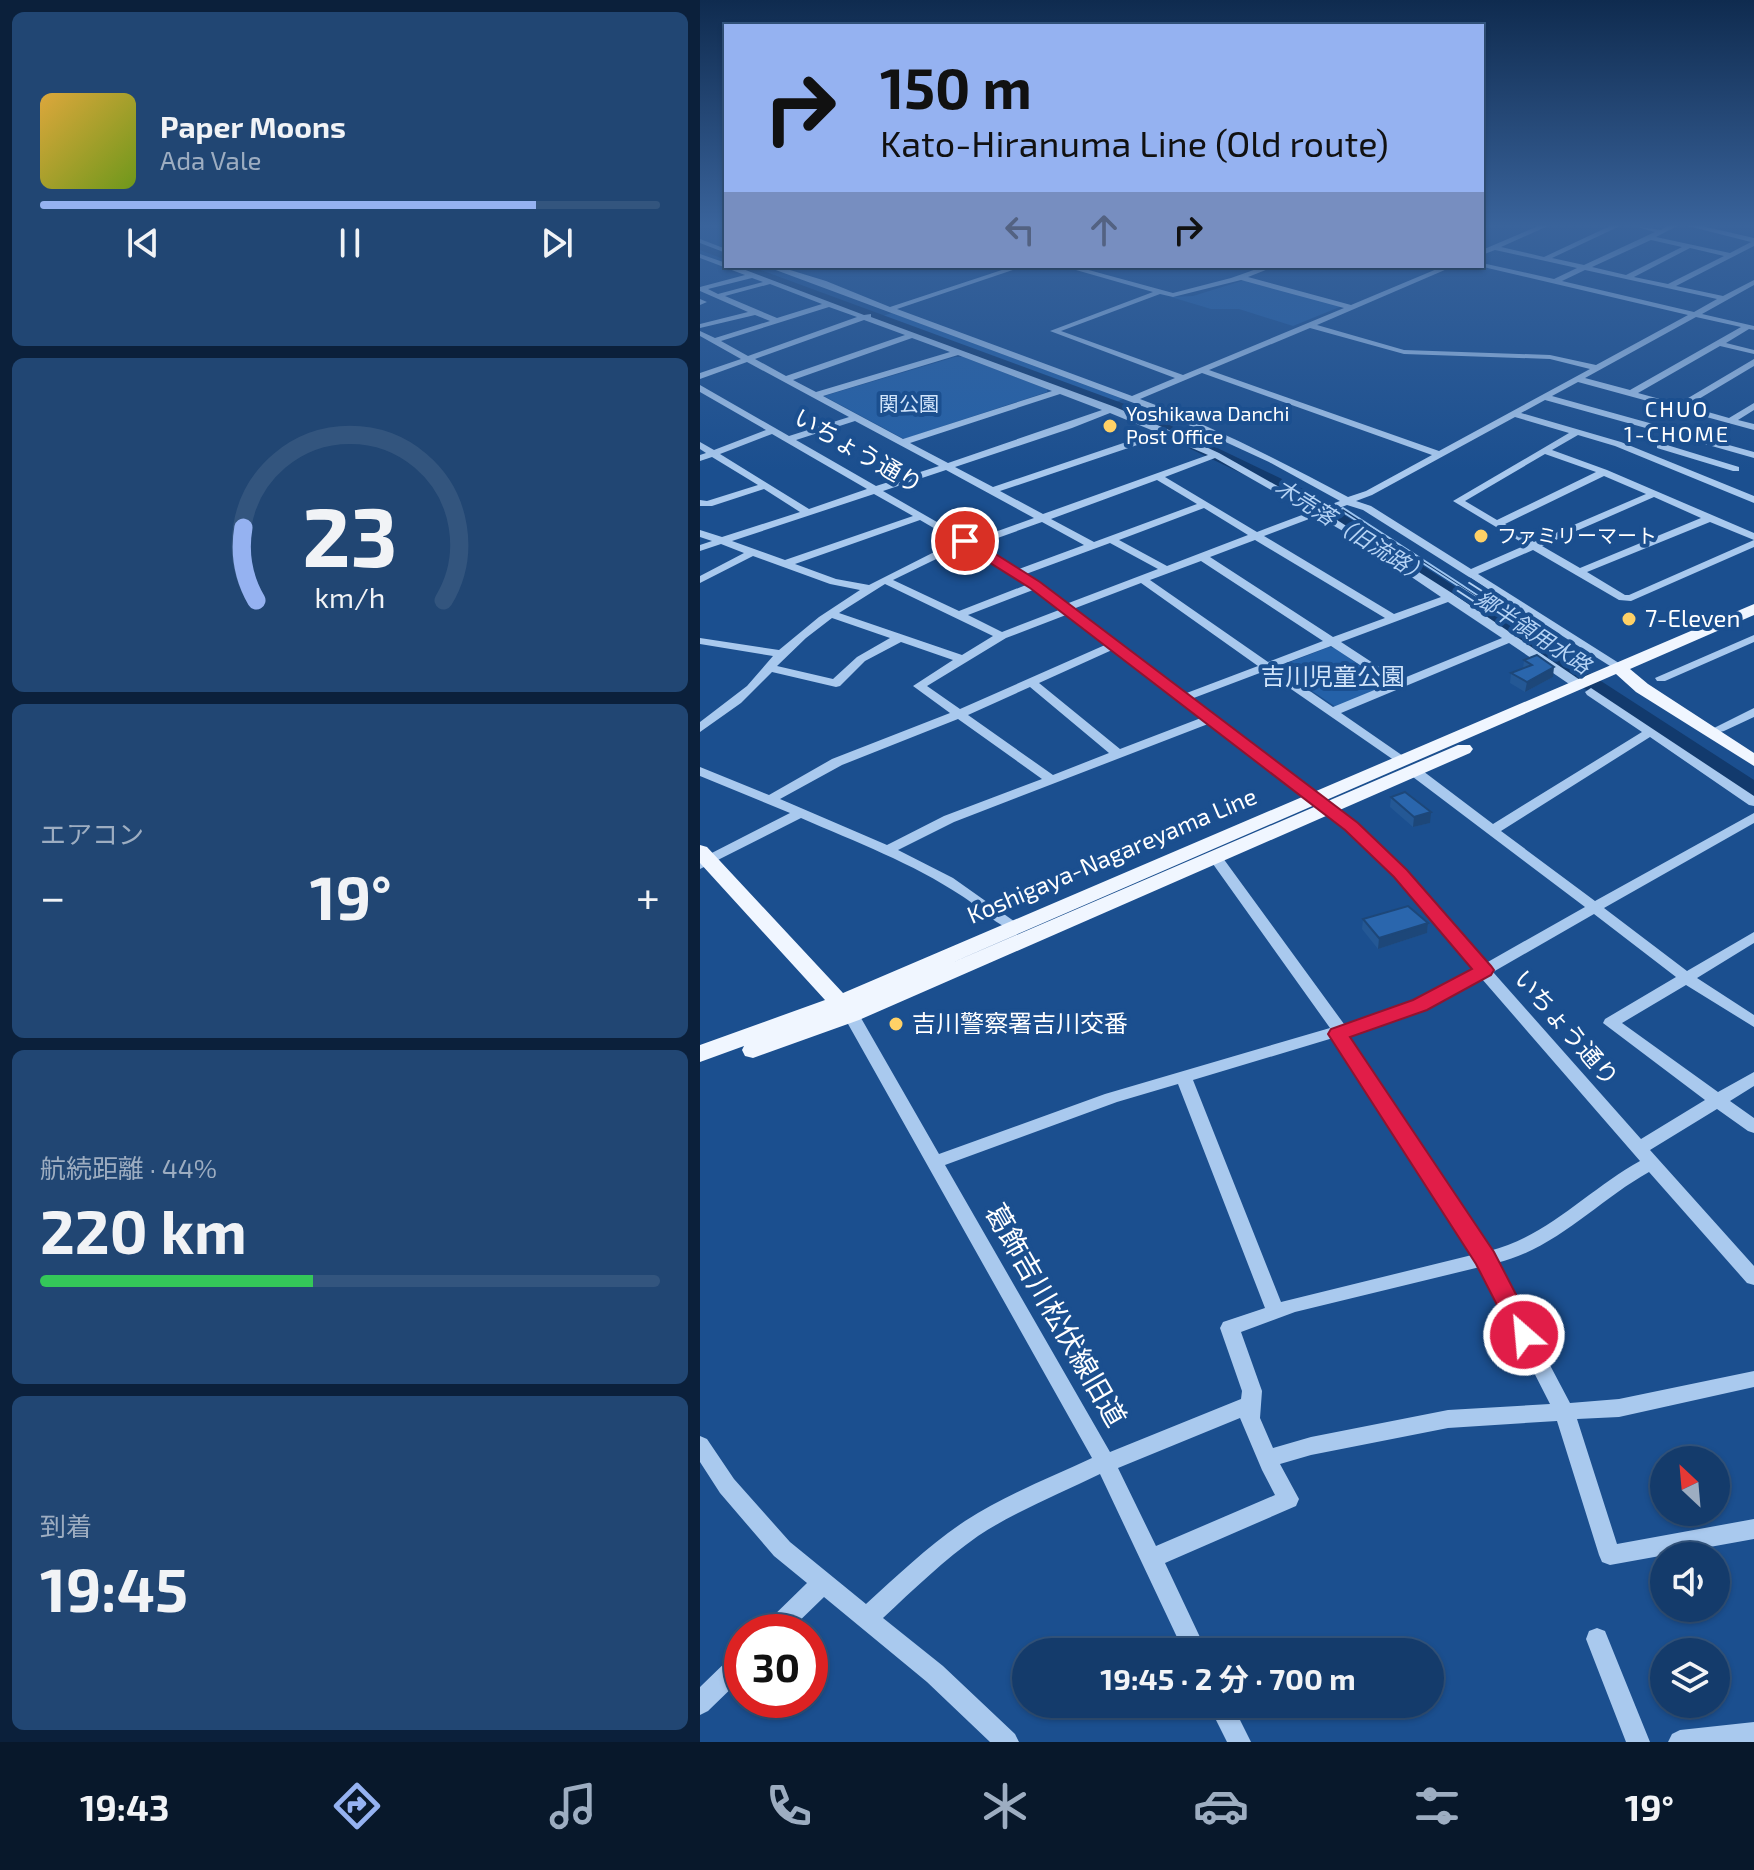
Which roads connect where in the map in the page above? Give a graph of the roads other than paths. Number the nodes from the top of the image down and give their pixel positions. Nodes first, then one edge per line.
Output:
1 (745, 307) edge
2 (820, 307) edge
3 (840, 307) edge
4 (1118, 307) edge
5 (1351, 307) edge
6 (1666, 307) edge
7 (1709, 307) edge
8 (892, 308) joint
9 (756, 312) junction
10 (1696, 314) junction
11 (868, 316) junction
12 (777, 321) junction
13 (1309, 325) junction
14 (700, 326) edge
15 (1751, 328) edge
16 (700, 333) edge
17 (913, 335) junction
18 (714, 341) junction
19 (1718, 343) junction
20 (960, 352) junction
21 (1754, 352) edge
22 (749, 359) junction
23 (1754, 362) edge
24 (1598, 368) junction
25 (1200, 370) junction
26 (700, 376) edge
27 (1182, 378) junction
28 (787, 379) junction
29 (1578, 379) junction
30 (700, 388) edge
31 (1061, 391) junction
32 (1630, 394) junction
33 (816, 395) junction
34 (1545, 397) junction
35 (1135, 398) junction
36 (1754, 406) edge
37 (1679, 407) junction
38 (1112, 409) junction
39 (1515, 414) junction
40 (858, 417) junction
41 (1730, 421) junction
42 (1754, 427) edge
43 (774, 430) junction
44 (1166, 432) junction
45 (1577, 432) junction
46 (1679, 434) junction
47 (789, 439) junction
48 (904, 442) junction
49 (700, 445) edge
50 (1545, 451) junction
51 (713, 453) junction
52 (1439, 454) junction
53 (1216, 455) junction
54 (1754, 456) edge
55 (700, 458) edge
56 (949, 466) junction
57 (1736, 469) junction
58 (1604, 472) junction
59 (1157, 476) junction
60 (1715, 483) junction
61 (765, 486) junction
62 (876, 489) junction
63 (995, 490) junction
64 (1653, 494) junction
65 (1347, 500) junction
66 (1754, 500) edge
67 (700, 503) edge
68 (1206, 504) junction
69 (1318, 510) junction
70 (807, 512) junction
71 (923, 516) junction
72 (1044, 517) junction
73 (1710, 518) junction
74 (1497, 524) junction
75 (700, 533) edge
76 (1258, 534) junction
77 (1110, 539) junction
78 (1754, 540) edge
79 (720, 541) junction
80 (968, 542) junction
81 (1092, 545) junction
82 (1534, 546) junction
83 (700, 548) edge
84 (751, 553) junction
85 (1201, 556) junction
86 (785, 564) junction
87 (1165, 569) junction
88 (1579, 572) junction
89 (1018, 573) junction
90 (1471, 573) junction
91 (1142, 579) junction
92 (700, 580) edge
93 (885, 580) junction
94 (1035, 585) junction
95 (869, 588) junction
96 (1451, 597) junction
97 (1067, 609) junction
98 (1754, 609) edge
99 (831, 614) junction
100 (959, 615) junction
101 (1394, 619) junction
102 (1754, 623) edge
103 (1002, 636) junction
104 (901, 637) junction
105 (1754, 638) edge
106 (1510, 639) junction
107 (700, 641) edge
108 (1332, 642) junction
109 (1114, 645) junction
110 (782, 654) junction
111 (961, 659) junction
112 (1266, 667) junction
113 (769, 668) junction
114 (1622, 674) junction
115 (1661, 678) dead end
116 (1031, 682) junction
117 (1398, 685) junction
118 (1588, 689) junction
119 (1183, 698) junction
120 (1332, 712) junction
121 (1754, 712) edge
122 (959, 714) junction
123 (1210, 719) junction
124 (700, 728) edge
125 (1720, 728) junction
126 (1650, 732) junction
127 (1754, 751) edge
128 (1119, 755) junction
129 (1754, 761) edge
130 (1407, 766) junction
131 (700, 771) edge
132 (1051, 779) junction
133 (771, 799) junction
134 (1754, 802) edge
135 (1321, 803) junction
136 (800, 813) junction
137 (1754, 817) edge
138 (1493, 830) junction
139 (888, 850) junction
140 (1215, 857) junction
141 (703, 859) edge
142 (1595, 908) junction
143 (1013, 927) junction
144 (1751, 942) edge
145 (1484, 970) junction
146 (1687, 978) junction
147 (846, 1009) junction
148 (1754, 1022) edge
149 (1340, 1034) junction
150 (700, 1054) edge
151 (700, 1068) edge
152 (1183, 1076) junction
153 (1754, 1078) edge
154 (1718, 1101) junction
155 (1754, 1127) edge
156 (1647, 1155) junction
157 (935, 1162) junction
158 (1485, 1259) junction
159 (1754, 1278) edge
160 (1275, 1310) junction
161 (1754, 1379) edge
162 (1249, 1405) junction
163 (1564, 1411) junction
164 (700, 1445) edge
165 (1267, 1459) junction
166 (1105, 1463) junction
167 (1754, 1529) edge
168 (1151, 1559) junction
169 (821, 1584) junction
170 (791, 1614) edge
171 (868, 1617) junction
172 (1189, 1638) edge
173 (1597, 1639) dead end
174 (724, 1680) edge
175 (700, 1703) edge
176 (1227, 1718) edge
177 (1754, 1734) edge
178 (1007, 1742) edge
179 (1239, 1742) edge
180 (1638, 1742) edge
181 (1680, 1742) edge

1 - 9 street
2 - 12 street
3 - 11 street
4 - 27 street
5 - 13 street
6 - 10 street
7 - 10 street
8 - 11 street
8 - 35 street
9 - 12 street
9 - 14 street
10 - 15 street
10 - 24 street
11 - 17 street
11 - 22 street
12 - 18 street
13 - 24 street
13 - 25 street
15 - 19 street
16 - 18 street
17 - 20 street
17 - 28 street
18 - 22 street
19 - 21 street
19 - 32 street
20 - 31 street
20 - 33 street
22 - 26 street
22 - 28 street
23 - 37 street
24 - 29 street
25 - 27 street
25 - 52 street
27 - 35 street
28 - 33 street
29 - 32 street
29 - 34 street
30 - 43 street, いちょう通り
31 - 38 street
31 - 48 street
32 - 37 street
33 - 40 street
34 - 39 street
34 - 46 street
35 - 38 street
35 - 65 street
36 - 41 street
37 - 41 street
38 - 44 street
38 - 56 street
39 - 45 street
39 - 52 street
40 - 47 street
40 - 48 street
41 - 42 street
43 - 47 street, いちょう通り
43 - 51 street
44 - 53 street
44 - 63 street
45 - 50 street
45 - 60 street
46 - 54 street
46 - 57 street
47 - 62 street, いちょう通り
48 - 56 street
49 - 51 street
50 - 58 street
50 - 74 street
51 - 55 street
51 - 61 street
52 - 65 street
53 - 59 street
53 - 69 street
54 - 57 street
56 - 62 street
56 - 63 street
57 - 60 street
58 - 64 street
58 - 74 street
59 - 68 street
59 - 72 street
60 - 66 street
61 - 67 street
61 - 70 street
62 - 70 street
62 - 71 street, いちょう通り
63 - 72 street
64 - 73 street
64 - 82 street
65 - 69 street
65 - 90 street
68 - 76 street
68 - 77 street
69 - 76 street
69 - 96 street
70 - 79 street
71 - 80 street, いちょう通り
71 - 86 street
72 - 80 street
72 - 81 street
73 - 78 street
73 - 88 street
74 - 82 street
75 - 79 street
76 - 85 street
76 - 101 street
77 - 81 street
77 - 87 street
78 - 88 street
79 - 83 street
79 - 84 street
80 - 89 street, いちょう通り
80 - 93 street
81 - 89 street
82 - 88 street
82 - 90 street
84 - 86 street
84 - 92 street
85 - 87 street
85 - 108 street
86 - 95 street
87 - 91 street
89 - 94 street, いちょう通り
90 - 114 street
91 - 97 street
91 - 112 street
93 - 95 street
93 - 100 street
94 - 97 street, いちょう通り
94 - 100 street
95 - 99 street
96 - 101 street
96 - 106 street
97 - 103 street
97 - 109 street, いちょう通り
98 - 114 main road
99 - 104 street
99 - 110 street
100 - 103 street
101 - 108 street
102 - 114 main road
103 - 111 street
104 - 111 street
104 - 113 street
105 - 115 street
106 - 117 street
106 - 118 street
107 - 110 street
108 - 112 street
108 - 117 street
109 - 116 street
109 - 119 street, いちょう通り
110 - 113 street
111 - 122 street
112 - 119 street
112 - 120 street
113 - 124 street
114 - 118 main road, Koshigaya-Nagareyama Line
114 - 125 main road
114 - 129 main road
116 - 122 street
116 - 128 street
117 - 120 street
118 - 126 street
118 - 130 main road, Koshigaya-Nagareyama Line
119 - 123 street, いちょう通り
120 - 130 street
121 - 125 street
122 - 132 street
122 - 133 street
123 - 128 street
123 - 135 street, いちょう通り
125 - 127 main road
126 - 134 street
126 - 138 street
128 - 132 street
130 - 135 main road, Koshigaya-Nagareyama Line
130 - 138 street
131 - 133 street
132 - 139 street
133 - 136 street
135 - 140 main road, Koshigaya-Nagareyama Line
135 - 143 main road, Koshigaya-Nagareyama Line
135 - 145 street, いちょう通り
136 - 139 street
136 - 141 street
137 - 142 street
138 - 142 street
139 - 143 street
140 - 147 main road, Koshigaya-Nagareyama Line
140 - 149 street
141 - 147 main road
142 - 145 street
142 - 146 street
143 - 147 main road, Koshigaya-Nagareyama Line
144 - 146 street
145 - 149 street
145 - 156 street, いちょう通り
146 - 148 street
146 - 154 street
147 - 150 main road, Koshigaya-Nagareyama Line
147 - 151 main road, Koshigaya-Nagareyama Line
147 - 157 street, 葛飾吉川松伏線旧道
149 - 152 street
149 - 158 street
152 - 157 street
152 - 160 street
153 - 154 street
154 - 155 street
154 - 156 street
156 - 158 street
156 - 159 street, いちょう通り
157 - 166 street, 葛飾吉川松伏線旧道
158 - 160 street
158 - 163 street
160 - 162 street
161 - 163 street
162 - 165 street
162 - 166 street
163 - 165 street
163 - 167 street
164 - 169 street
165 - 168 street
166 - 168 street, 葛飾吉川松伏線旧道
166 - 171 street
168 - 172 street, 葛飾吉川松伏線旧道
169 - 170 street
169 - 171 street
171 - 178 street
173 - 180 street
174 - 175 street
176 - 179 street
177 - 181 street

